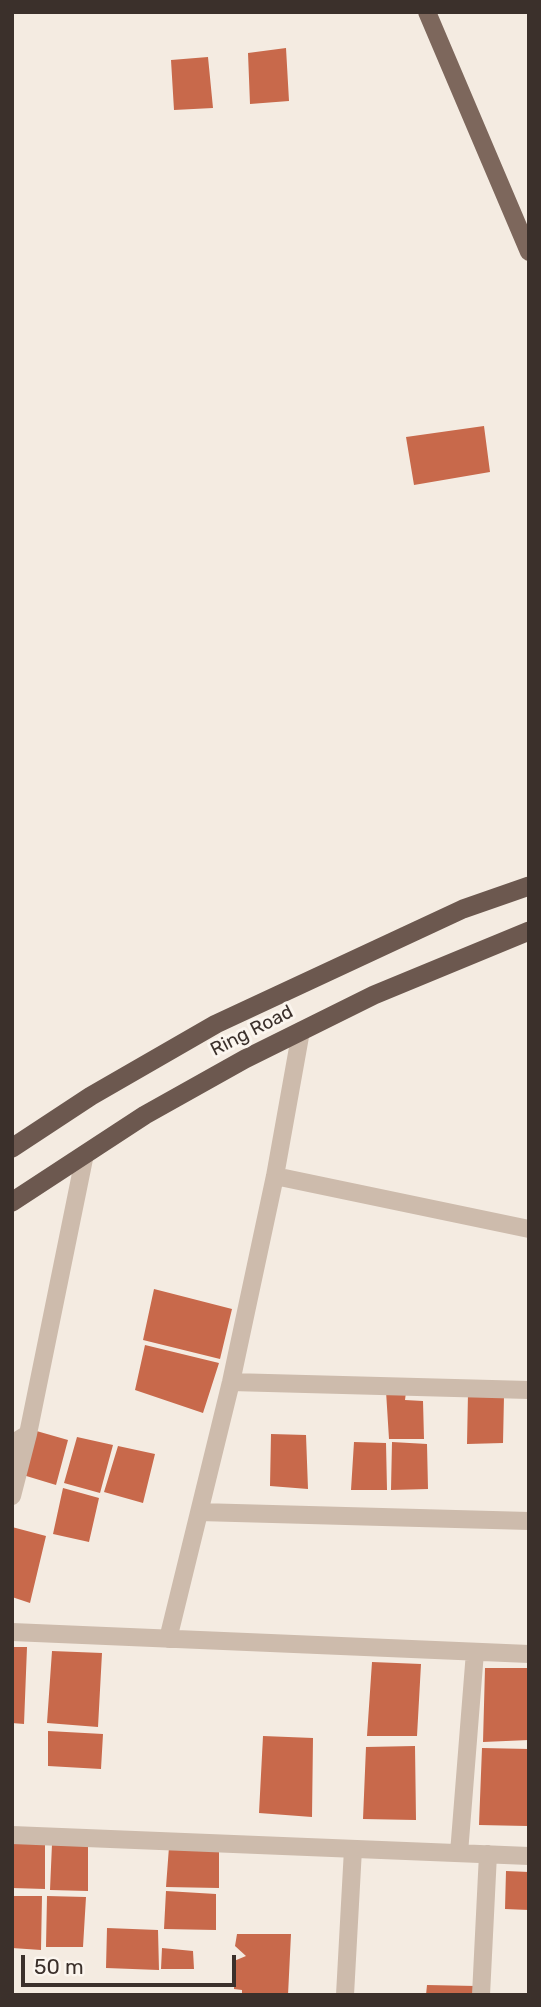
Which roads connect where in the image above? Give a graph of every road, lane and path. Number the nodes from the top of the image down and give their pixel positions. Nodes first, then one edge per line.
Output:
1 (427, 12) edge
2 (529, 251) edge
3 (529, 886) edge
4 (529, 931) edge
5 (301, 1031) junction
6 (12, 1148) edge
7 (85, 1154) junction
8 (275, 1176) junction
9 (12, 1202) edge
10 (529, 1229) edge
11 (230, 1382) junction
12 (529, 1391) edge
13 (28, 1434) junction
14 (12, 1444) edge
15 (12, 1496) edge
16 (199, 1512) junction
17 (529, 1521) edge
18 (12, 1632) edge
19 (168, 1639) junction
20 (475, 1652) junction
21 (529, 1654) edge
22 (12, 1835) edge
23 (353, 1849) junction
24 (459, 1853) junction
25 (488, 1854) junction
26 (529, 1856) edge
27 (345, 1995) edge
28 (481, 1995) edge

1 - 2 main road
3 - 6 highway, Ring Road
4 - 5 highway, Ring Road
5 - 7 highway, Ring Road
5 - 8 street
7 - 9 highway, Ring Road
7 - 13 street
8 - 10 street
8 - 11 street
11 - 12 street
11 - 16 street
13 - 14 street
13 - 15 street
16 - 17 street
16 - 19 street
18 - 19 street
19 - 20 street
20 - 21 street
20 - 24 street
22 - 23 street
23 - 24 street
23 - 27 street
24 - 25 street
25 - 26 street
25 - 28 street

